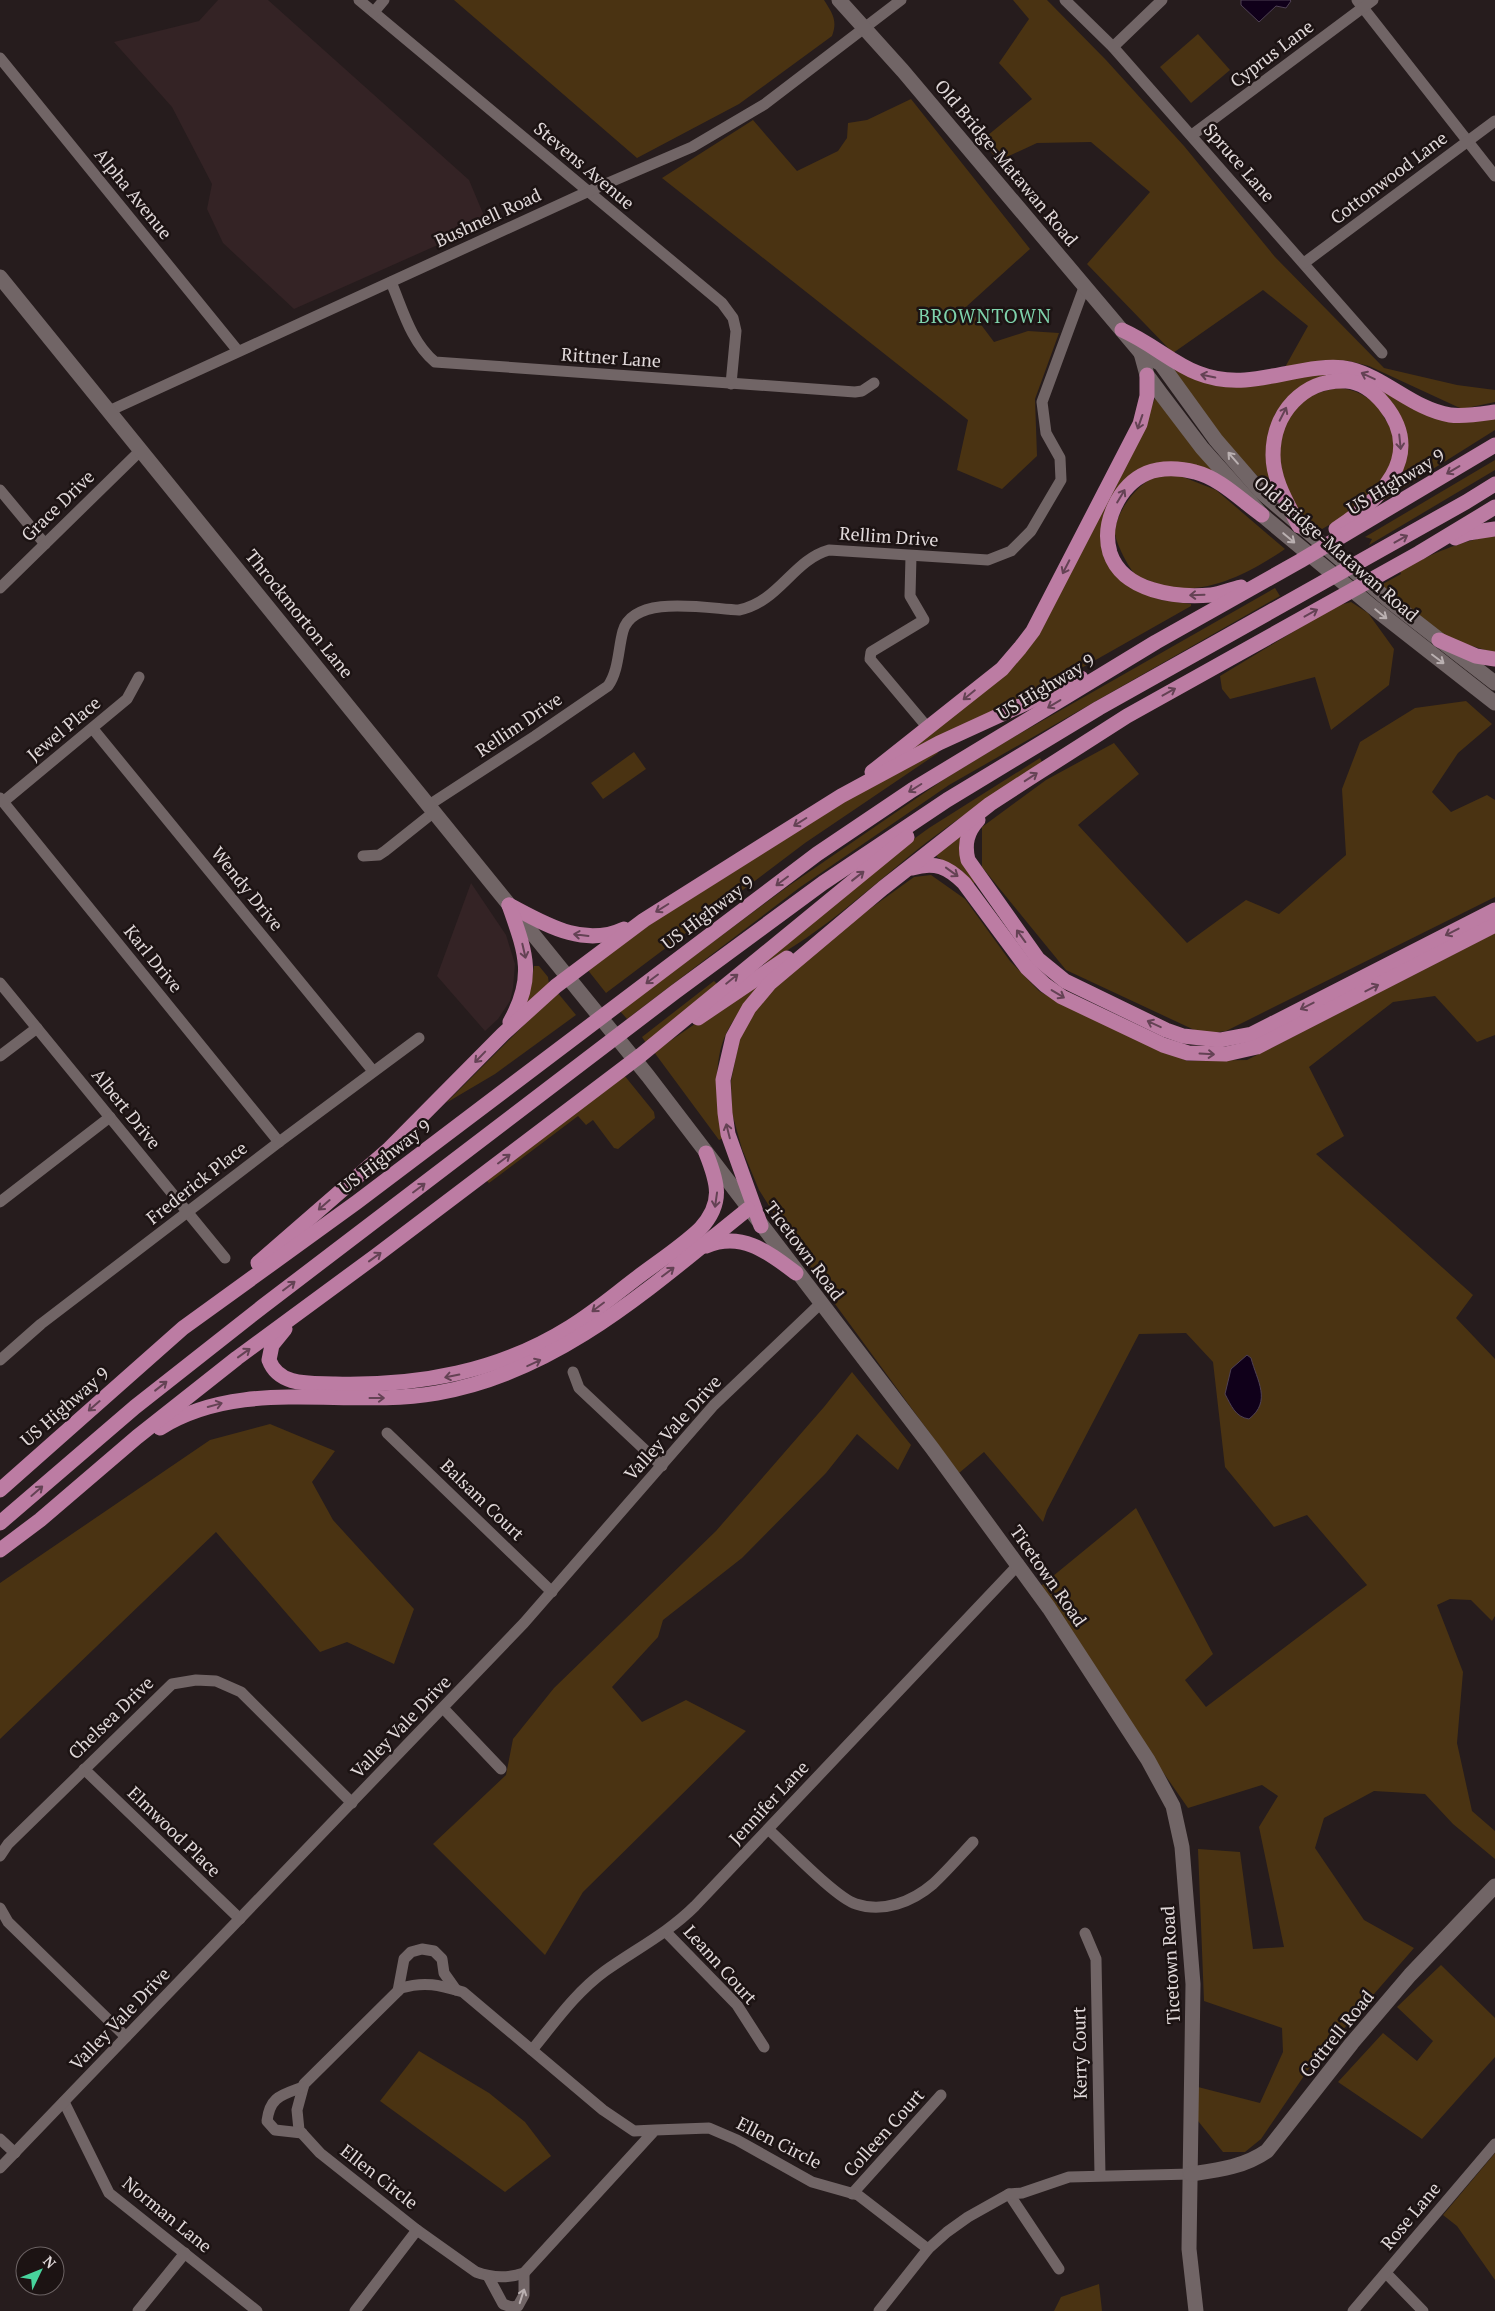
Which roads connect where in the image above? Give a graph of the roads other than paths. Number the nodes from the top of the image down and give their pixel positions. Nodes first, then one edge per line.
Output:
1 (359, 0) edge
2 (384, 0) edge
3 (839, 0) edge
4 (901, 0) edge
5 (1065, 0) edge
6 (1162, 0) edge
7 (1365, 2) edge
8 (374, 12) junction
9 (864, 29) junction
10 (1113, 47) junction
11 (0, 58) edge
12 (1495, 121) edge
13 (1192, 136) junction
14 (1468, 141) junction
15 (1495, 176) edge
16 (588, 192) junction
17 (1304, 263) junction
18 (0, 277) edge
19 (391, 282) junction
20 (1085, 285) junction
21 (1122, 330) junction
22 (238, 351) junction
23 (1141, 353) junction
24 (1382, 353) dead end
25 (1147, 374) junction
26 (731, 384) junction
27 (874, 384) dead end
28 (109, 411) junction
29 (1495, 412) edge
30 (1495, 445) edge
31 (141, 450) junction
32 (1495, 484) edge
33 (0, 490) edge
34 (1495, 507) edge
35 (1262, 515) junction
36 (1299, 526) junction
37 (1495, 529) edge
38 (1329, 538) junction
39 (45, 544) junction
40 (1419, 553) junction
41 (911, 556) junction
42 (1261, 581) junction
43 (0, 588) edge
44 (1439, 640) junction
45 (1156, 642) junction
46 (1495, 659) edge
47 (139, 677) dead end
48 (1495, 683) edge
49 (1495, 703) edge
50 (93, 728) junction
51 (928, 728) junction
52 (841, 796) junction
53 (2, 800) edge
54 (947, 800) junction
55 (990, 804) junction
56 (431, 808) junction
57 (363, 856) dead end
58 (906, 870) junction
59 (509, 905) junction
60 (1495, 910) edge
61 (644, 920) junction
62 (1495, 925) edge
63 (836, 926) junction
64 (567, 976) junction
65 (0, 983) edge
66 (36, 1028) junction
67 (503, 1034) junction
68 (419, 1038) dead end
69 (641, 1055) junction
70 (0, 1056) edge
71 (373, 1071) junction
72 (110, 1117) junction
73 (279, 1142) junction
74 (706, 1153) junction
75 (0, 1202) edge
76 (748, 1209) junction
77 (188, 1213) junction
78 (761, 1226) junction
79 (697, 1250) junction
80 (225, 1258) dead end
81 (796, 1273) junction
82 (316, 1299) junction
83 (820, 1304) junction
84 (184, 1328) junction
85 (0, 1360) edge
86 (573, 1372) dead end
87 (387, 1433) dead end
88 (662, 1466) junction
89 (84, 1483) junction
90 (0, 1490) edge
91 (0, 1522) edge
92 (0, 1550) edge
93 (1018, 1564) junction
94 (552, 1592) junction
95 (443, 1708) junction
96 (84, 1769) junction
97 (501, 1769) dead end
98 (352, 1803) junction
99 (769, 1830) junction
100 (973, 1842) dead end
101 (0, 1856) edge
102 (1495, 1886) edge
103 (0, 1908) edge
104 (240, 1919) junction
105 (666, 1932) junction
106 (1085, 1933) dead end
107 (456, 1990) junction
108 (398, 1991) junction
109 (126, 2037) junction
110 (764, 2047) dead end
111 (532, 2050) junction
112 (303, 2086) junction
113 (941, 2095) dead end
114 (64, 2102) junction
115 (655, 2130) junction
116 (302, 2133) junction
117 (0, 2139) edge
118 (1495, 2144) edge
119 (15, 2153) junction
120 (0, 2168) edge
121 (1191, 2174) junction
122 (1100, 2175) junction
123 (852, 2194) junction
124 (1009, 2194) junction
125 (417, 2230) junction
126 (928, 2249) junction
127 (185, 2253) junction
128 (1059, 2269) dead end
129 (1386, 2272) junction
130 (524, 2273) junction
131 (488, 2276) junction
132 (138, 2311) edge
133 (256, 2311) edge
134 (355, 2311) edge
135 (879, 2311) edge
136 (1196, 2311) edge
137 (1353, 2311) edge
138 (1423, 2311) edge

1 - 8 street, Stevens Avenue
2 - 8 street
3 - 9 street, Old Bridge-Matawan Road
4 - 9 street, Bushnell Road
5 - 10 street, Spruce Lane
6 - 10 street
7 - 13 street, Cyprus Lane
7 - 14 street
8 - 16 street, Stevens Avenue
9 - 16 street, Bushnell Road
9 - 20 street, Old Bridge-Matawan Road
10 - 13 street, Spruce Lane
11 - 22 street, Alpha Avenue
12 - 14 street, Cottonwood Lane
13 - 17 street, Spruce Lane
14 - 15 street
14 - 17 street, Cottonwood Lane
16 - 19 street, Bushnell Road
16 - 26 street, Stevens Avenue
17 - 24 street, Spruce Lane
18 - 28 street, Throckmorton Lane
19 - 22 street, Bushnell Road
19 - 26 street, Rittner Lane
20 - 21 street, Old Bridge-Matawan Road
20 - 41 street, Rellim Drive
21 - 23 street, Old Bridge-Matawan Road
29 -> 21 highway
22 - 28 street, Bushnell Road
23 - 25 street, Old Bridge-Matawan Road
36 -> 23 street, Old Bridge-Matawan Road
25 - 35 street, Old Bridge-Matawan Road
25 -> 51 highway
26 - 27 street, Rittner Lane
28 - 31 street, Throckmorton Lane
30 -> 38 highway, US Highway 9
31 - 39 street, Grace Drive
31 - 56 street, Throckmorton Lane
54 -> 32 highway
33 - 39 street
34 - 40 highway
42 -> 35 highway
35 -> 49 street, Old Bridge-Matawan Road
36 -> 38 highway
36 - 44 street, Old Bridge-Matawan Road
37 - 40 highway
38 - 42 highway, US Highway 9
39 - 43 street, Grace Drive
55 -> 40 highway
41 - 51 street
41 - 56 street, Rellim Drive
42 - 45 highway, US Highway 9
44 - 46 highway
44 - 48 street, Old Bridge-Matawan Road
45 - 52 highway
45 -> 84 highway, US Highway 9
47 - 50 street, Jewel Place
50 - 53 street, Jewel Place
50 - 71 street, Wendy Drive
51 - 52 highway
52 -> 61 highway
53 - 73 street, Karl Drive
69 -> 54 highway
91 -> 54 highway
55 - 58 highway
60 -> 55 highway
56 - 57 street, Rellim Drive
56 - 59 street, Throckmorton Lane
58 -> 62 highway
58 - 63 highway
61 -> 59 highway
59 - 64 street, Throckmorton Lane
59 -> 67 highway
61 - 64 highway
63 - 69 highway
78 -> 63 highway
64 - 67 highway
64 - 74 street, Ticetown Road
65 - 66 street, Albert Drive
66 - 70 street
66 - 72 street, Albert Drive
67 -> 84 highway
68 - 71 street, Frederick Place
82 -> 69 highway
71 - 73 street, Frederick Place
72 - 75 street
72 - 77 street, Albert Drive
73 - 77 street, Frederick Place
74 - 76 street, Ticetown Road
74 -> 82 highway
76 - 78 street, Ticetown Road
76 - 79 highway
77 - 80 street, Albert Drive
77 - 85 street, Frederick Place
78 - 81 street, Ticetown Road
79 - 81 highway
89 -> 79 highway
81 - 83 street, Ticetown Road
89 -> 82 highway
83 - 88 street, Valley Vale Drive
83 - 93 street, Ticetown Road
84 -> 90 highway, US Highway 9
86 - 88 street
87 - 94 street, Balsam Court
88 - 94 street, Valley Vale Drive
89 - 92 highway
93 - 99 street, Jennifer Lane
93 - 121 street, Ticetown Road
94 - 95 street, Valley Vale Drive
95 - 97 street
95 - 98 street, Valley Vale Drive
96 - 98 street, Chelsea Drive
96 - 101 street, Chelsea Drive
96 - 104 street, Elmwood Place
98 - 104 street, Valley Vale Drive
99 - 100 street
99 - 105 street, Jennifer Lane
102 - 121 street, Cottrell Road
103 - 109 street
104 - 109 street, Valley Vale Drive
105 - 110 street, Leann Court
105 - 111 street, Jennifer Lane
106 - 122 street, Kerry Court
107 - 108 street, Ellen Circle
107 - 108 street, Ellen Circle
107 - 111 street, Ellen Circle
108 - 112 street, Ellen Circle
109 - 114 street, Valley Vale Drive
111 - 115 street, Ellen Circle
112 - 116 street
112 - 116 street, Ellen Circle
113 - 123 street, Colleen Court
114 - 119 street, Valley Vale Drive
114 - 127 street, Norman Lane
115 - 123 street, Ellen Circle
115 - 130 street
116 - 125 street, Ellen Circle
117 - 119 street
118 - 129 street, Rose Lane
119 - 120 street, Valley Vale Drive
121 - 122 street
121 - 136 street, Ticetown Road
122 - 124 street
123 - 126 street, Ellen Circle
124 - 126 street
124 - 128 street
125 - 131 street, Ellen Circle
125 - 134 street
126 - 135 street
127 - 132 street
127 - 133 street, Norman Lane
129 - 137 street, Rose Lane
129 - 138 street
130 - 131 street, Ellen Circle
131 -> 130 street

